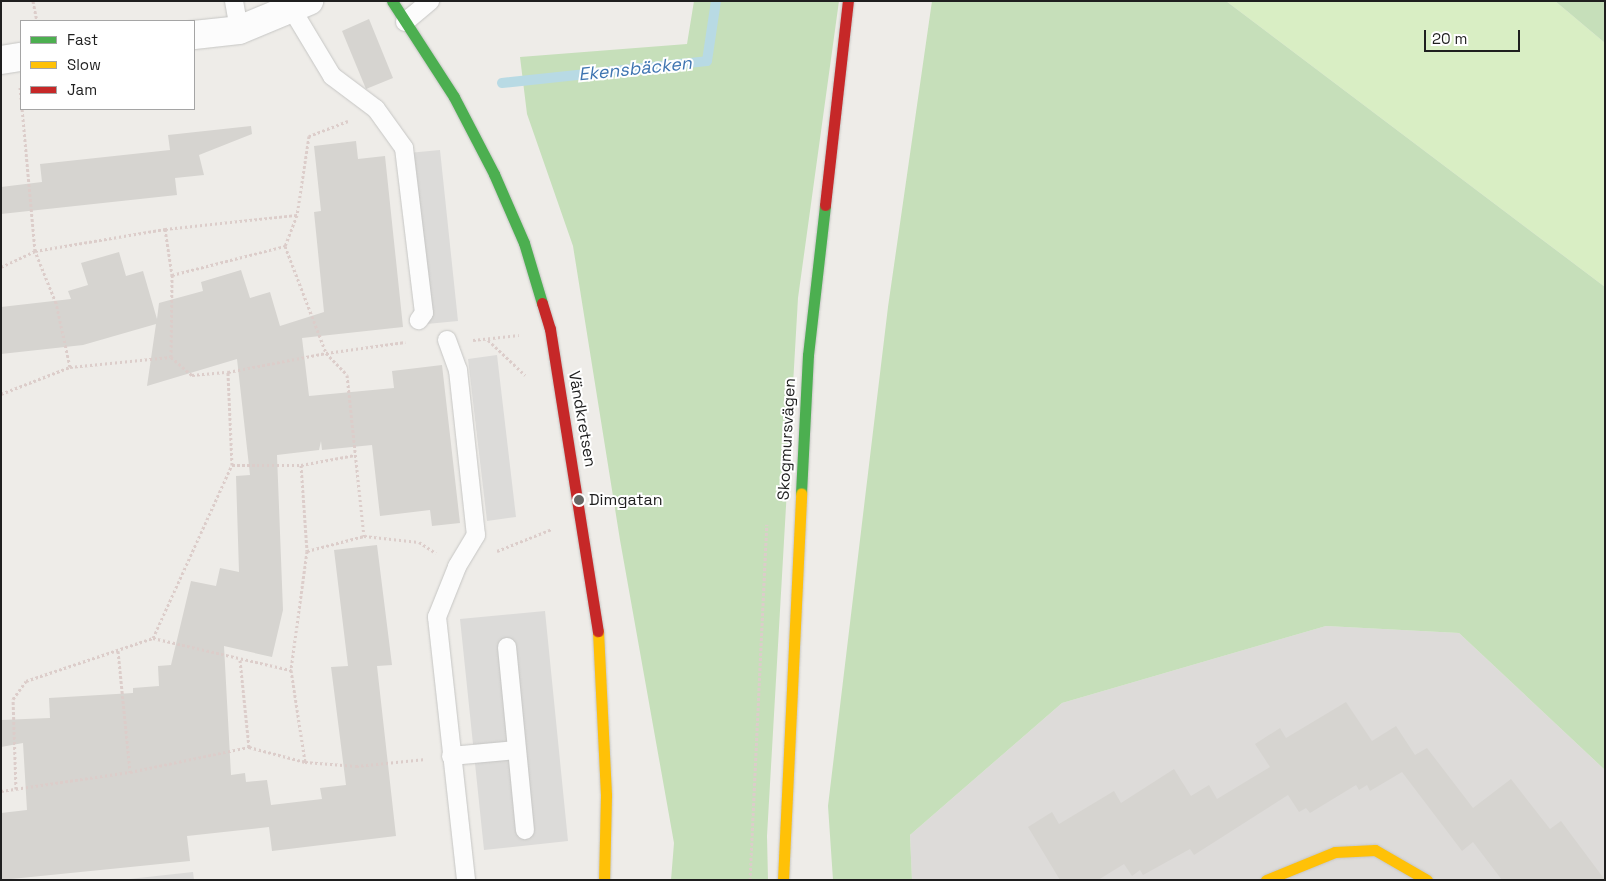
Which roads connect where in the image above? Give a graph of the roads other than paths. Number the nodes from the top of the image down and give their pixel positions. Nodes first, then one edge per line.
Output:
1 (234, 1) edge
2 (392, 1) edge
3 (430, 1) edge
4 (848, 1) edge
5 (301, 6) edge
6 (405, 22) junction
7 (239, 30) junction
8 (195, 35) edge
9 (20, 57) edge
10 (1, 60) edge
11 (419, 320) dead end
12 (447, 340) road end
13 (507, 647) dead end
14 (517, 750) junction
15 (451, 756) junction
16 (525, 830) dead end
17 (466, 880) edge
18 (604, 880) edge
19 (783, 880) edge
20 (1266, 880) edge
21 (1426, 880) edge

1 - 7 lane
2 - 6 street, Vändkretsen
3 - 6 lane
4 - 19 street, Skogmursvägen
5 - 7 street
5 - 11 lane
6 - 18 street, Vändkretsen
7 - 8 street
9 - 10 street
12 - 15 lane
13 - 14 lane
14 - 15 lane
14 - 16 lane
15 - 17 lane
20 - 21 street

